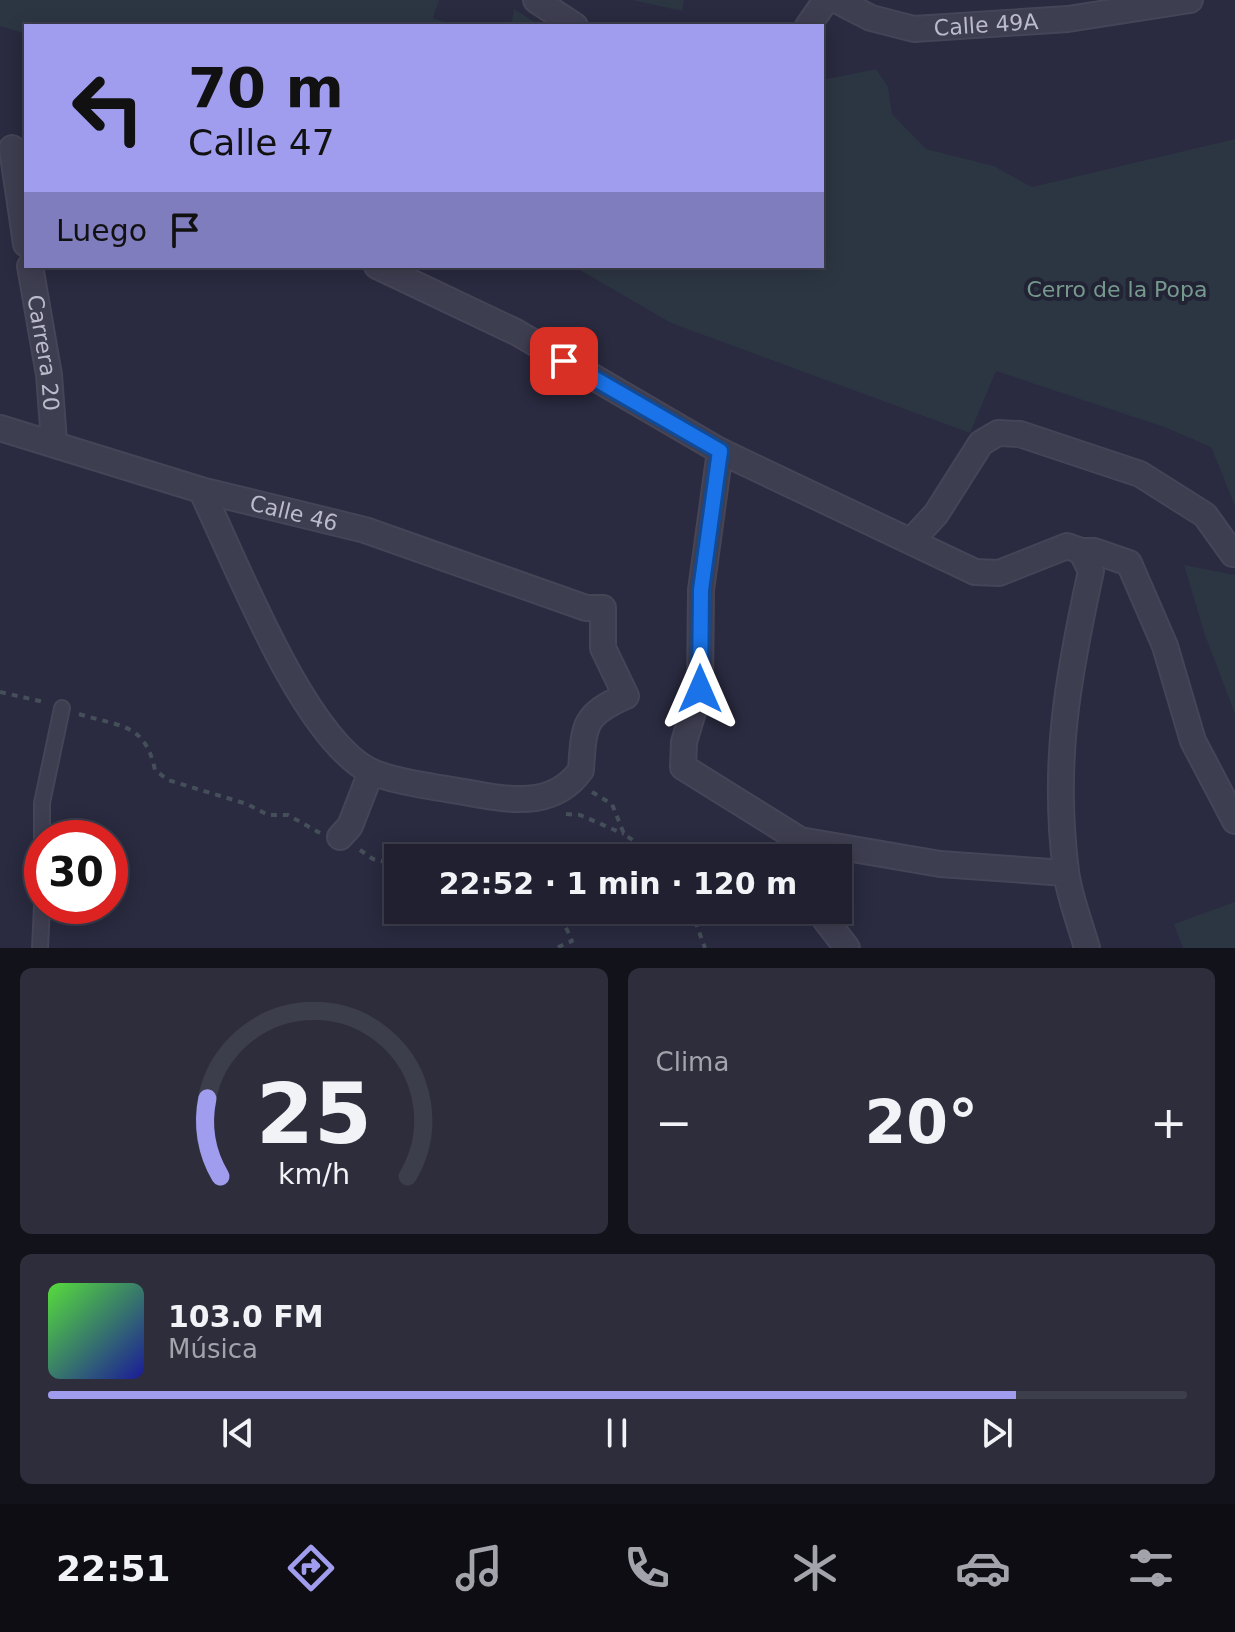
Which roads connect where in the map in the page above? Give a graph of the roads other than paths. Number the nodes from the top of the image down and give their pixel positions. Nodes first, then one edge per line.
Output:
1 (536, 0) edge
2 (826, 0) edge
3 (836, 0) edge
4 (1050, 0) edge
5 (1190, 0) edge
6 (1068, 19) junction
7 (572, 24) edge
8 (809, 24) edge
9 (13, 148) edge
10 (24, 229) edge
11 (30, 268) edge
12 (381, 268) edge
13 (0, 428) edge
14 (54, 441) junction
15 (720, 451) junction
16 (201, 490) junction
17 (912, 540) junction
18 (1081, 551) junction
19 (1233, 554) edge
20 (62, 708) road end
21 (371, 772) junction
22 (42, 820) edge
23 (1235, 821) edge
24 (340, 837) road end
25 (790, 844) edge
26 (852, 855) edge
27 (1066, 873) junction
28 (41, 924) edge
29 (829, 924) edge
30 (40, 948) edge
31 (847, 948) edge
32 (1087, 948) edge

1 - 7 street
2 - 8 street
3 - 6 street, Calle 49A
4 - 6 street
5 - 6 street, Calle 49A
9 - 10 street
11 - 14 street, Carrera 20
12 - 15 street
13 - 14 street, Calle 46
14 - 16 street, Calle 46
15 - 17 street
15 - 25 street
16 - 21 street
16 - 21 street, Calle 46
17 - 18 street
17 - 19 street
18 - 23 street
18 - 27 street
20 - 22 lane
21 - 24 street
26 - 27 street
27 - 32 street
28 - 30 lane
29 - 31 street

